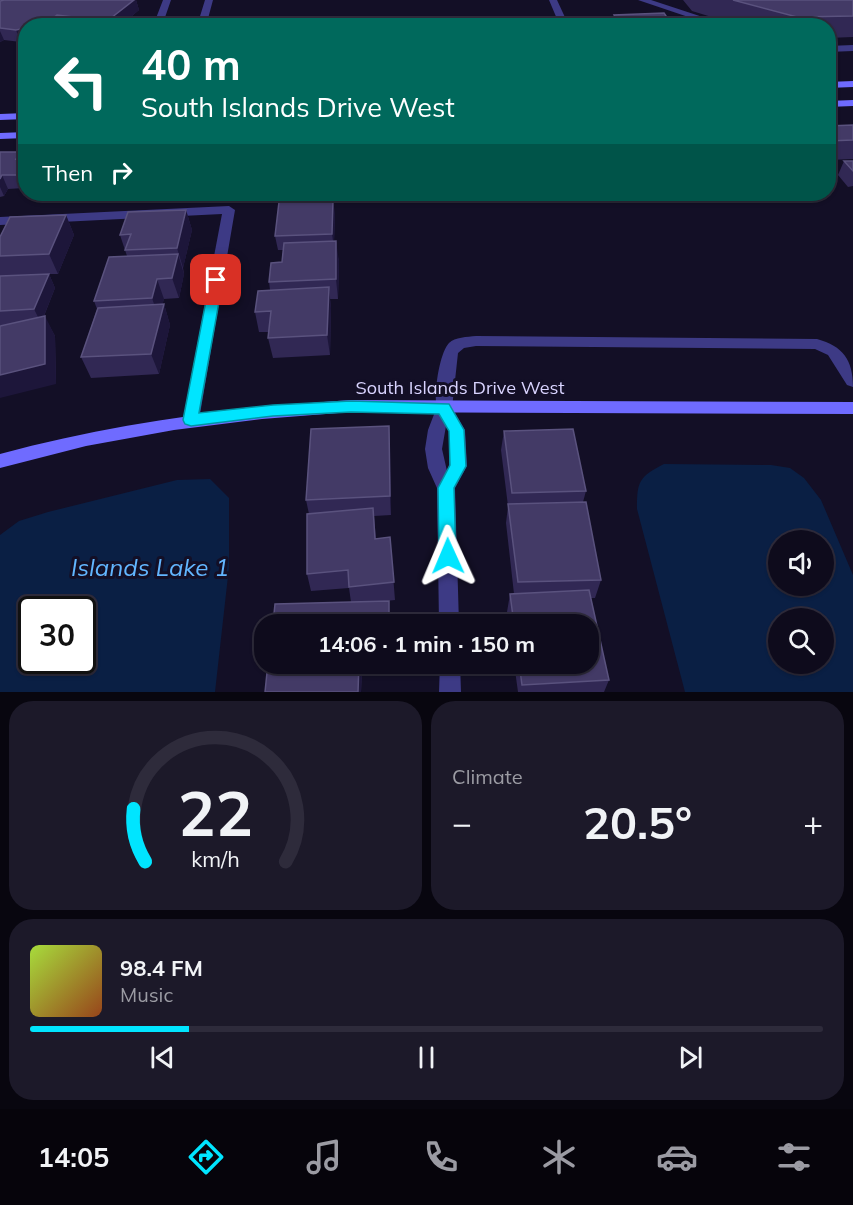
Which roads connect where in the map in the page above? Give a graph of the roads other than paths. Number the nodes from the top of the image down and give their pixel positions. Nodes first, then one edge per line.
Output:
1 (168, 0) edge
2 (208, 0) edge
3 (553, 0) edge
4 (642, 0) edge
5 (160, 18) edge
6 (203, 18) edge
7 (561, 18) edge
8 (700, 18) edge
9 (836, 48) edge
10 (853, 48) edge
11 (853, 84) edge
12 (836, 85) edge
13 (853, 103) edge
14 (836, 104) edge
15 (18, 116) edge
16 (0, 117) edge
17 (18, 135) edge
18 (0, 136) edge
19 (0, 221) edge
20 (853, 381) edge
21 (444, 408) junction
22 (853, 408) edge
23 (191, 420) junction
24 (0, 461) edge
25 (449, 614) edge
26 (450, 674) edge
27 (450, 692) edge

1 - 5 street
2 - 6 street
3 - 7 street
4 - 8 street
9 - 10 street
11 - 12 street
13 - 14 street
15 - 16 street
17 - 18 street
19 - 23 street
20 - 21 street
21 - 22 street, South Islands Drive West
21 - 23 street, South Islands Drive West
21 - 25 street
23 - 24 street, South Islands Drive West
26 - 27 street

